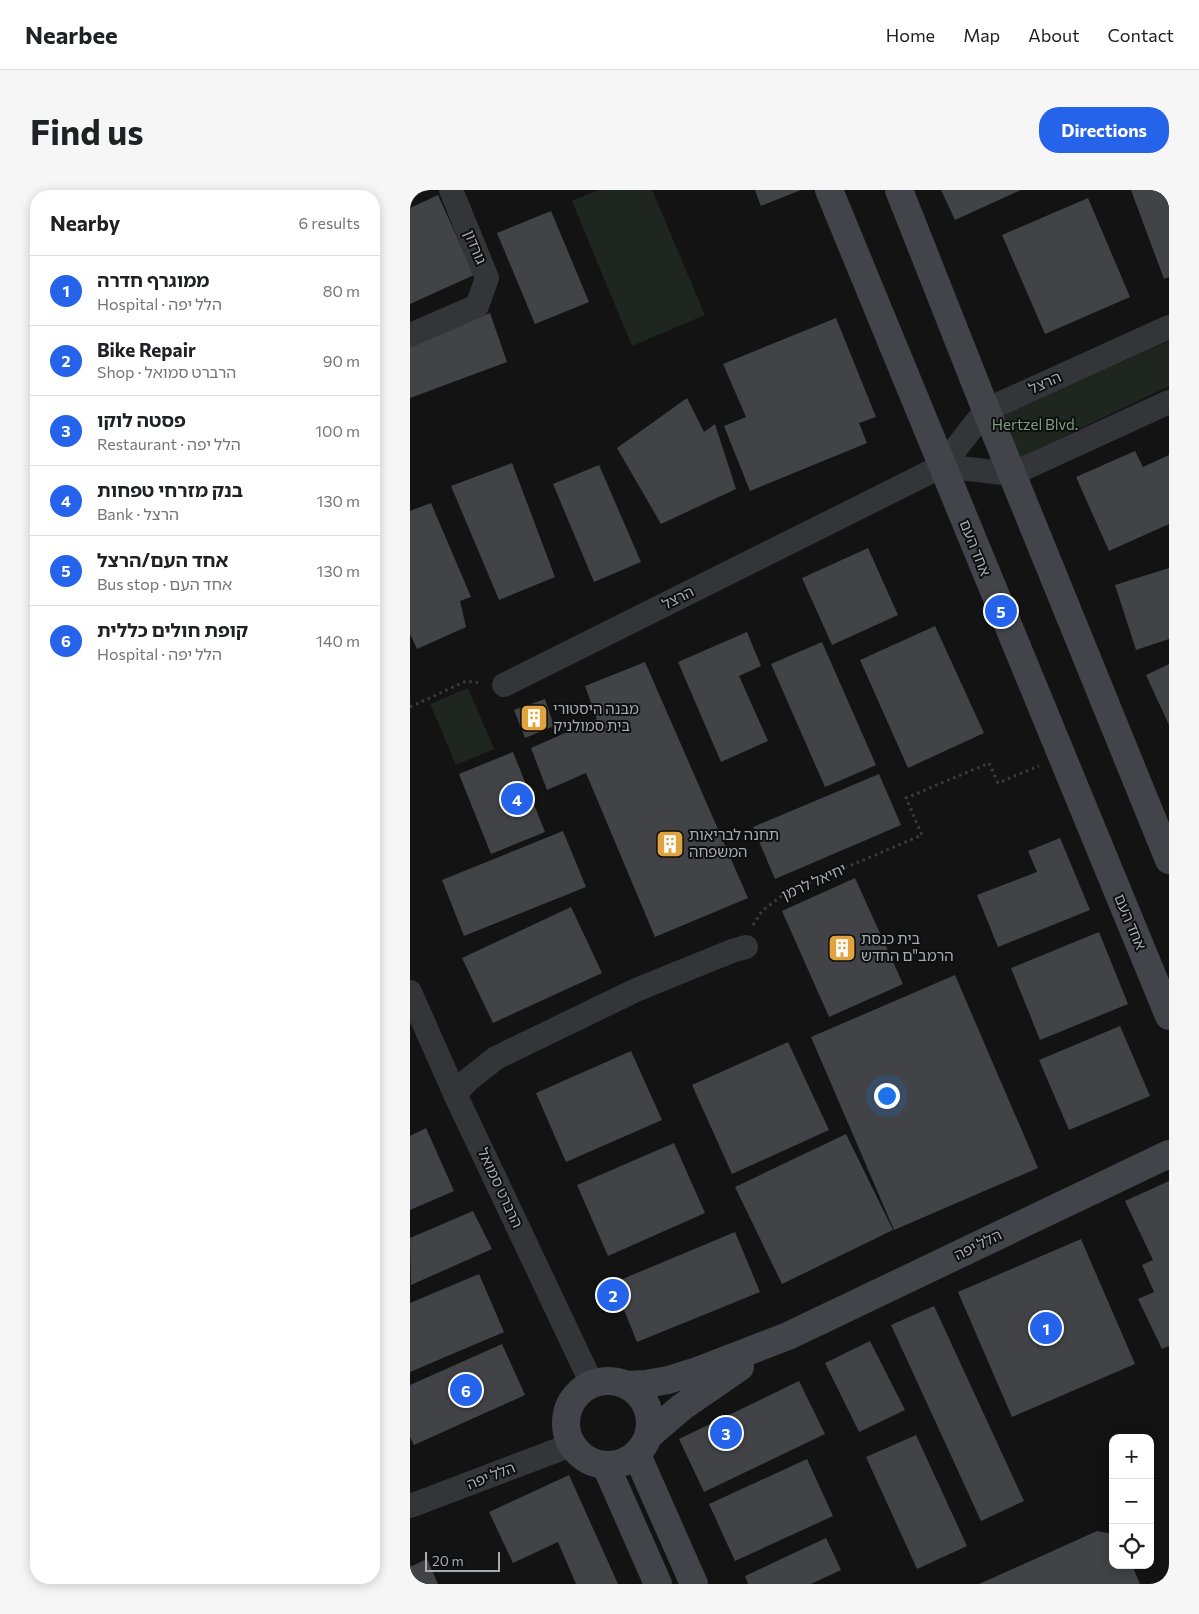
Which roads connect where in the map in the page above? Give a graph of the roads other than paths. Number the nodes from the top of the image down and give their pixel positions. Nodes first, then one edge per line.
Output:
1 (450, 190) edge
2 (829, 190) edge
3 (899, 190) edge
4 (1169, 327) edge
5 (410, 335) edge
6 (1169, 402) edge
7 (986, 410) junction
8 (942, 466) junction
9 (1012, 474) junction
10 (504, 685) road end
11 (1169, 860) edge
12 (746, 947) road end
13 (410, 992) edge
14 (1169, 1016) edge
15 (455, 1094) junction
16 (1169, 1154) edge
17 (788, 1336) junction
18 (592, 1384) junction
19 (626, 1385) junction
20 (571, 1445) junction
21 (642, 1445) junction
22 (606, 1466) junction
23 (410, 1506) edge
24 (658, 1584) edge
25 (694, 1584) edge

1 - 5 street, גורדון
2 - 8 street, אחד העם
3 - 7 street
4 - 7 street, הרצל
6 - 9 street
7 - 8 street, הרצל
7 - 9 street
8 - 9 street
8 - 10 street, הרצל
8 - 14 street, אחד העם
9 - 11 street
12 - 15 street
13 - 15 street, הרברט סמואל
15 - 18 street, הרברט סמואל
16 - 17 street, הלל יפה
17 - 19 street, הלל יפה
17 - 21 street, הלל יפה
18 - 19 street
18 - 20 street
19 - 21 street
20 - 22 street
20 - 23 street, הלל יפה
21 - 22 street
21 - 25 street
22 - 24 street

